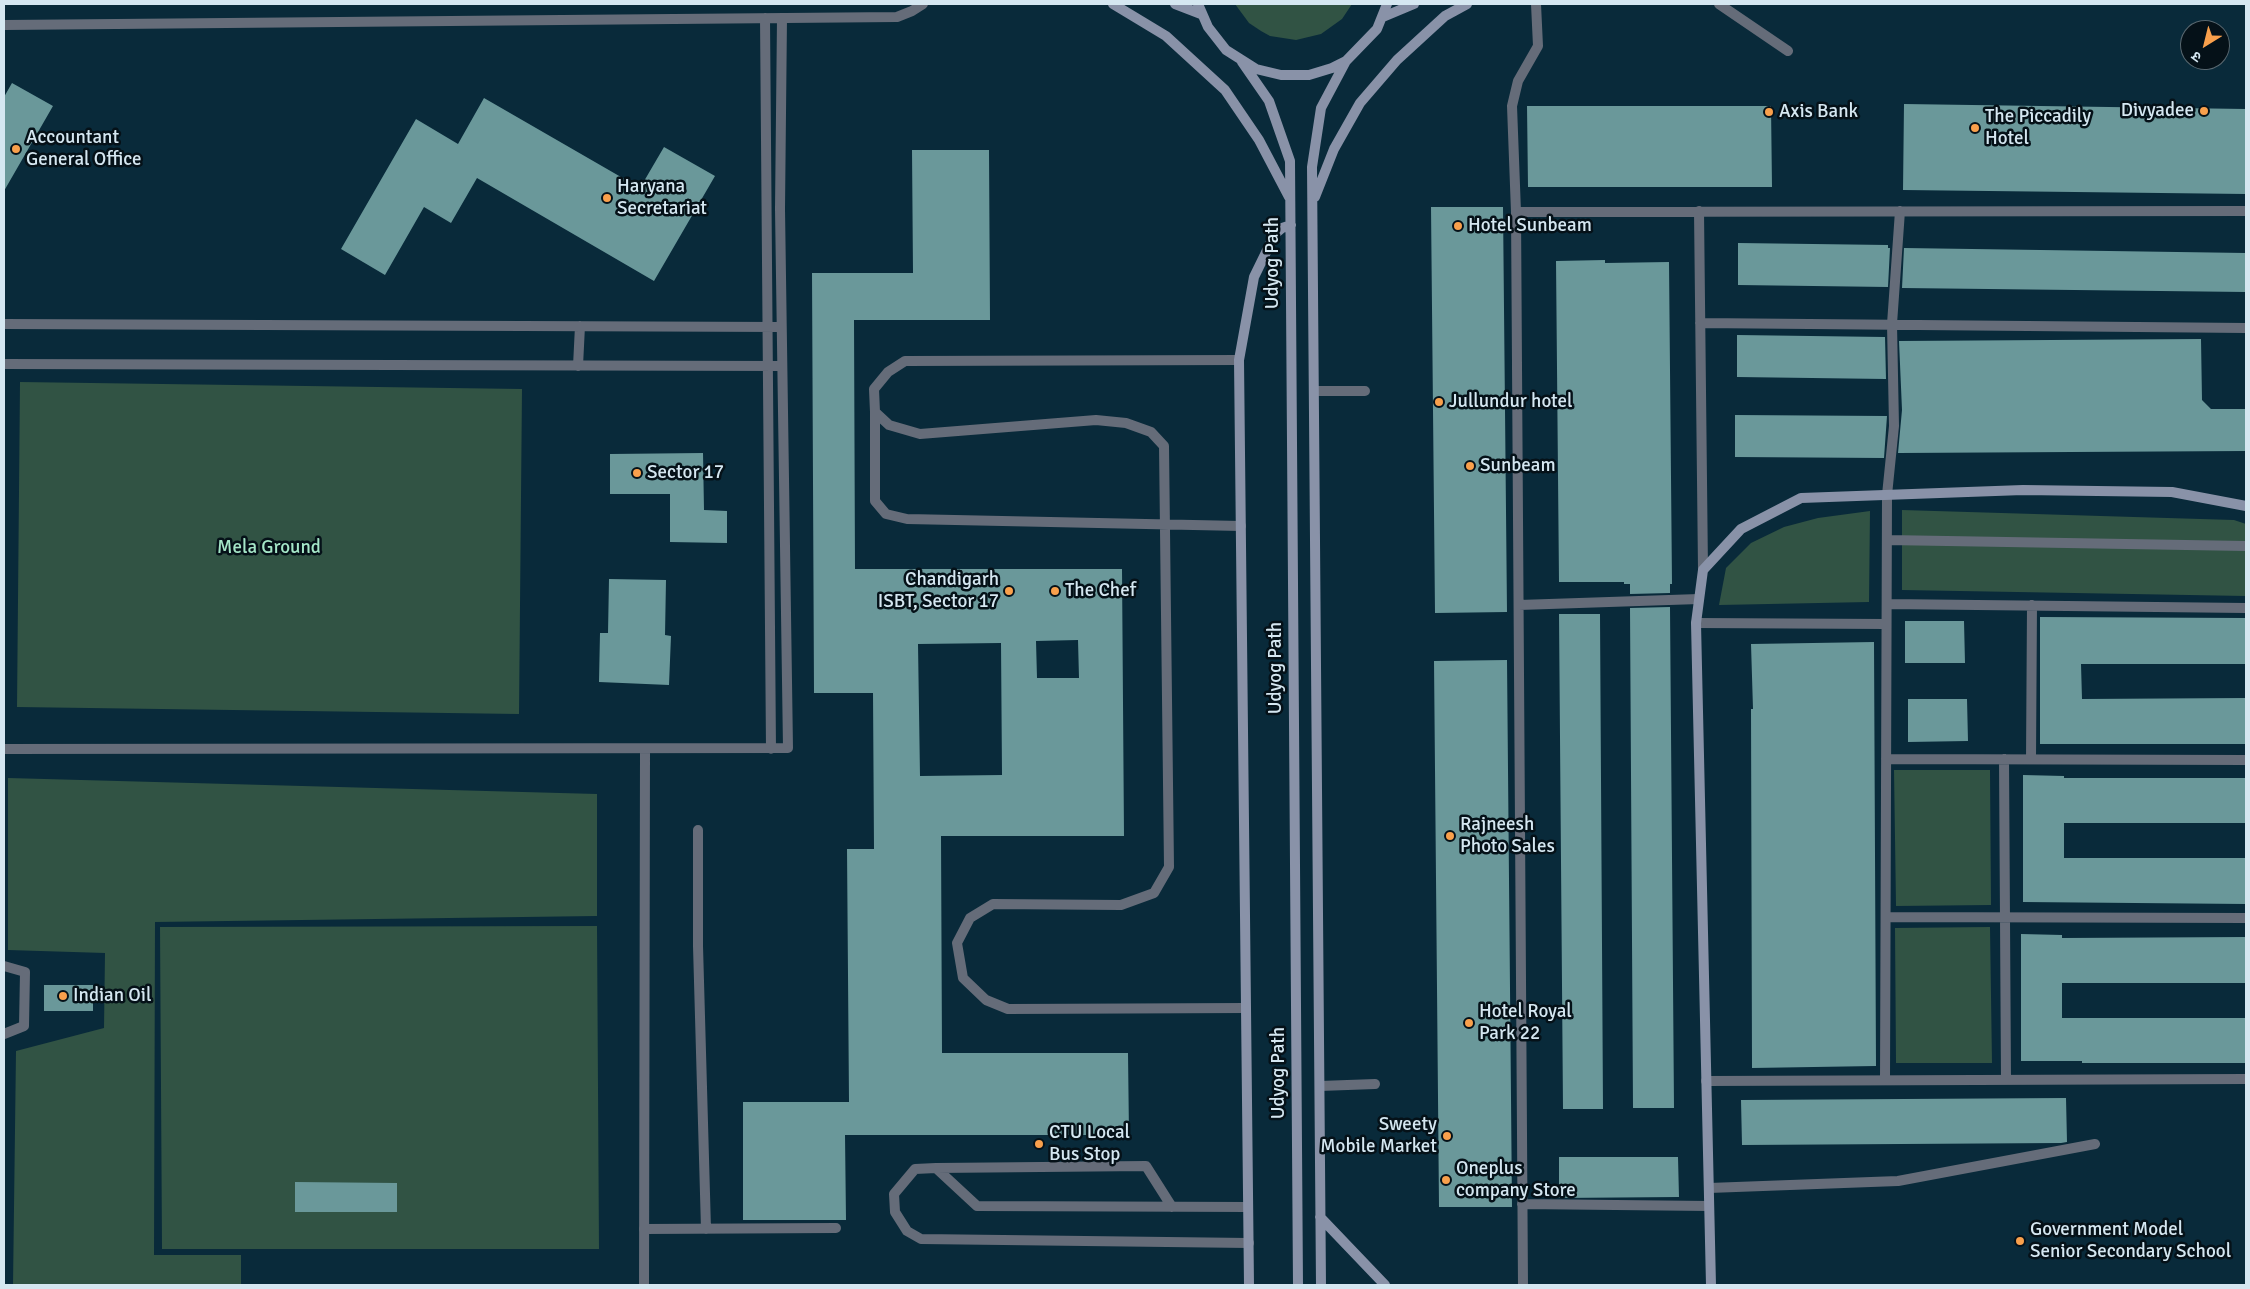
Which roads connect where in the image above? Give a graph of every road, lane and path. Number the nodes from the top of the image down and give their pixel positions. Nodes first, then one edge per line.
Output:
1 (923, 4) edge
2 (1113, 4) edge
3 (1175, 4) edge
4 (1388, 4) edge
5 (1414, 4) edge
6 (1467, 4) edge
7 (1536, 4) edge
8 (1719, 4) edge
9 (1199, 9) edge
10 (1383, 17) junction
11 (766, 18) junction
12 (782, 18) junction
13 (4, 25) edge
14 (1788, 51) dead end
15 (1346, 61) junction
16 (1242, 62) junction
17 (1290, 200) junction
18 (1313, 202) junction
19 (1900, 211) junction
20 (2246, 211) edge
21 (1516, 212) junction
22 (1699, 212) junction
23 (1290, 225) junction
24 (1700, 323) junction
25 (4, 324) edge
26 (1892, 324) junction
27 (580, 326) junction
28 (767, 327) junction
29 (781, 327) junction
30 (2246, 328) edge
31 (1239, 360) junction
32 (4, 364) edge
33 (578, 366) junction
34 (768, 366) junction
35 (782, 366) junction
36 (1314, 391) junction
37 (1365, 391) dead end
38 (875, 412) junction
39 (1887, 495) junction
40 (2246, 506) edge
41 (1165, 524) junction
42 (1241, 526) junction
43 (1887, 540) junction
44 (2246, 546) edge
45 (1703, 570) junction
46 (1699, 599) junction
47 (1887, 604) junction
48 (1518, 605) junction
49 (2032, 605) junction
50 (2246, 608) edge
51 (1696, 623) junction
52 (1886, 624) junction
53 (4, 749) edge
54 (645, 749) junction
55 (771, 749) junction
56 (1886, 759) junction
57 (2004, 759) junction
58 (2031, 759) junction
59 (2246, 760) edge
60 (698, 830) dead end
61 (1886, 917) junction
62 (2004, 918) junction
63 (2246, 918) edge
64 (4, 966) edge
65 (1246, 1008) junction
66 (4, 1034) edge
67 (2246, 1079) edge
68 (1885, 1080) junction
69 (2006, 1080) junction
70 (1706, 1081) junction
71 (1375, 1084) dead end
72 (1320, 1086) junction
73 (2095, 1144) dead end
74 (936, 1168) junction
75 (1709, 1188) junction
76 (1522, 1204) junction
77 (1709, 1206) junction
78 (1172, 1207) junction
79 (1248, 1207) junction
80 (1320, 1217) junction
81 (644, 1228) junction
82 (706, 1228) junction
83 (836, 1228) dead end
84 (1248, 1243) junction
85 (644, 1285) edge
86 (1249, 1285) edge
87 (1298, 1285) edge
88 (1321, 1285) edge
89 (1385, 1285) edge
90 (1523, 1285) edge
91 (1711, 1285) edge

1 - 12 street
2 - 17 main road
3 - 9 main road
4 - 10 main road
5 - 10 main road
6 - 18 main road
7 - 21 street
8 - 14 street
9 - 16 main road
10 - 15 main road
11 - 12 street
11 - 13 street
11 - 28 street
12 - 29 street
15 - 16 main road
15 - 18 main road
16 - 17 main road, Udyog Path
17 - 23 main road, Udyog Path
18 - 36 main road
19 - 20 street
19 - 22 street
19 - 26 street
21 - 22 street
21 - 48 street
22 - 24 street
23 - 31 main road
23 - 87 main road, Udyog Path
24 - 26 street
24 - 45 street
25 - 27 street
26 - 30 street
26 - 39 street
27 - 28 street
27 - 33 street
28 - 29 street
28 - 34 street
29 - 35 street
31 - 38 street
31 - 42 main road
32 - 33 street
33 - 34 street
34 - 35 street
34 - 55 street
35 - 55 street
36 - 37 street
36 - 72 main road
38 - 41 street
38 - 41 street
39 - 40 main road
39 - 43 street
39 - 45 main road
41 - 42 street
41 - 65 street
42 - 65 main road
43 - 44 street
43 - 47 street
45 - 46 main road
46 - 48 street
46 - 51 main road
47 - 49 street
47 - 52 street
48 - 76 street
49 - 50 street
49 - 58 street
51 - 52 street
51 - 70 main road
52 - 56 street
53 - 54 street
54 - 55 street
54 - 81 street
56 - 57 street
56 - 61 street
57 - 58 street
57 - 62 street
58 - 59 street
60 - 82 street
61 - 62 street
61 - 68 street
62 - 63 street
62 - 69 street
64 - 66 street
65 - 79 main road
67 - 69 street
68 - 69 street
68 - 70 street
70 - 75 main road
71 - 72 street
72 - 80 main road
73 - 75 street
74 - 78 street
74 - 78 street
74 - 84 street
75 - 77 main road
76 - 77 street
76 - 90 street
77 - 91 main road
78 - 79 street
79 - 84 main road
80 - 88 main road
80 - 89 main road
81 - 82 street
81 - 85 street
82 - 83 street
84 - 86 main road

